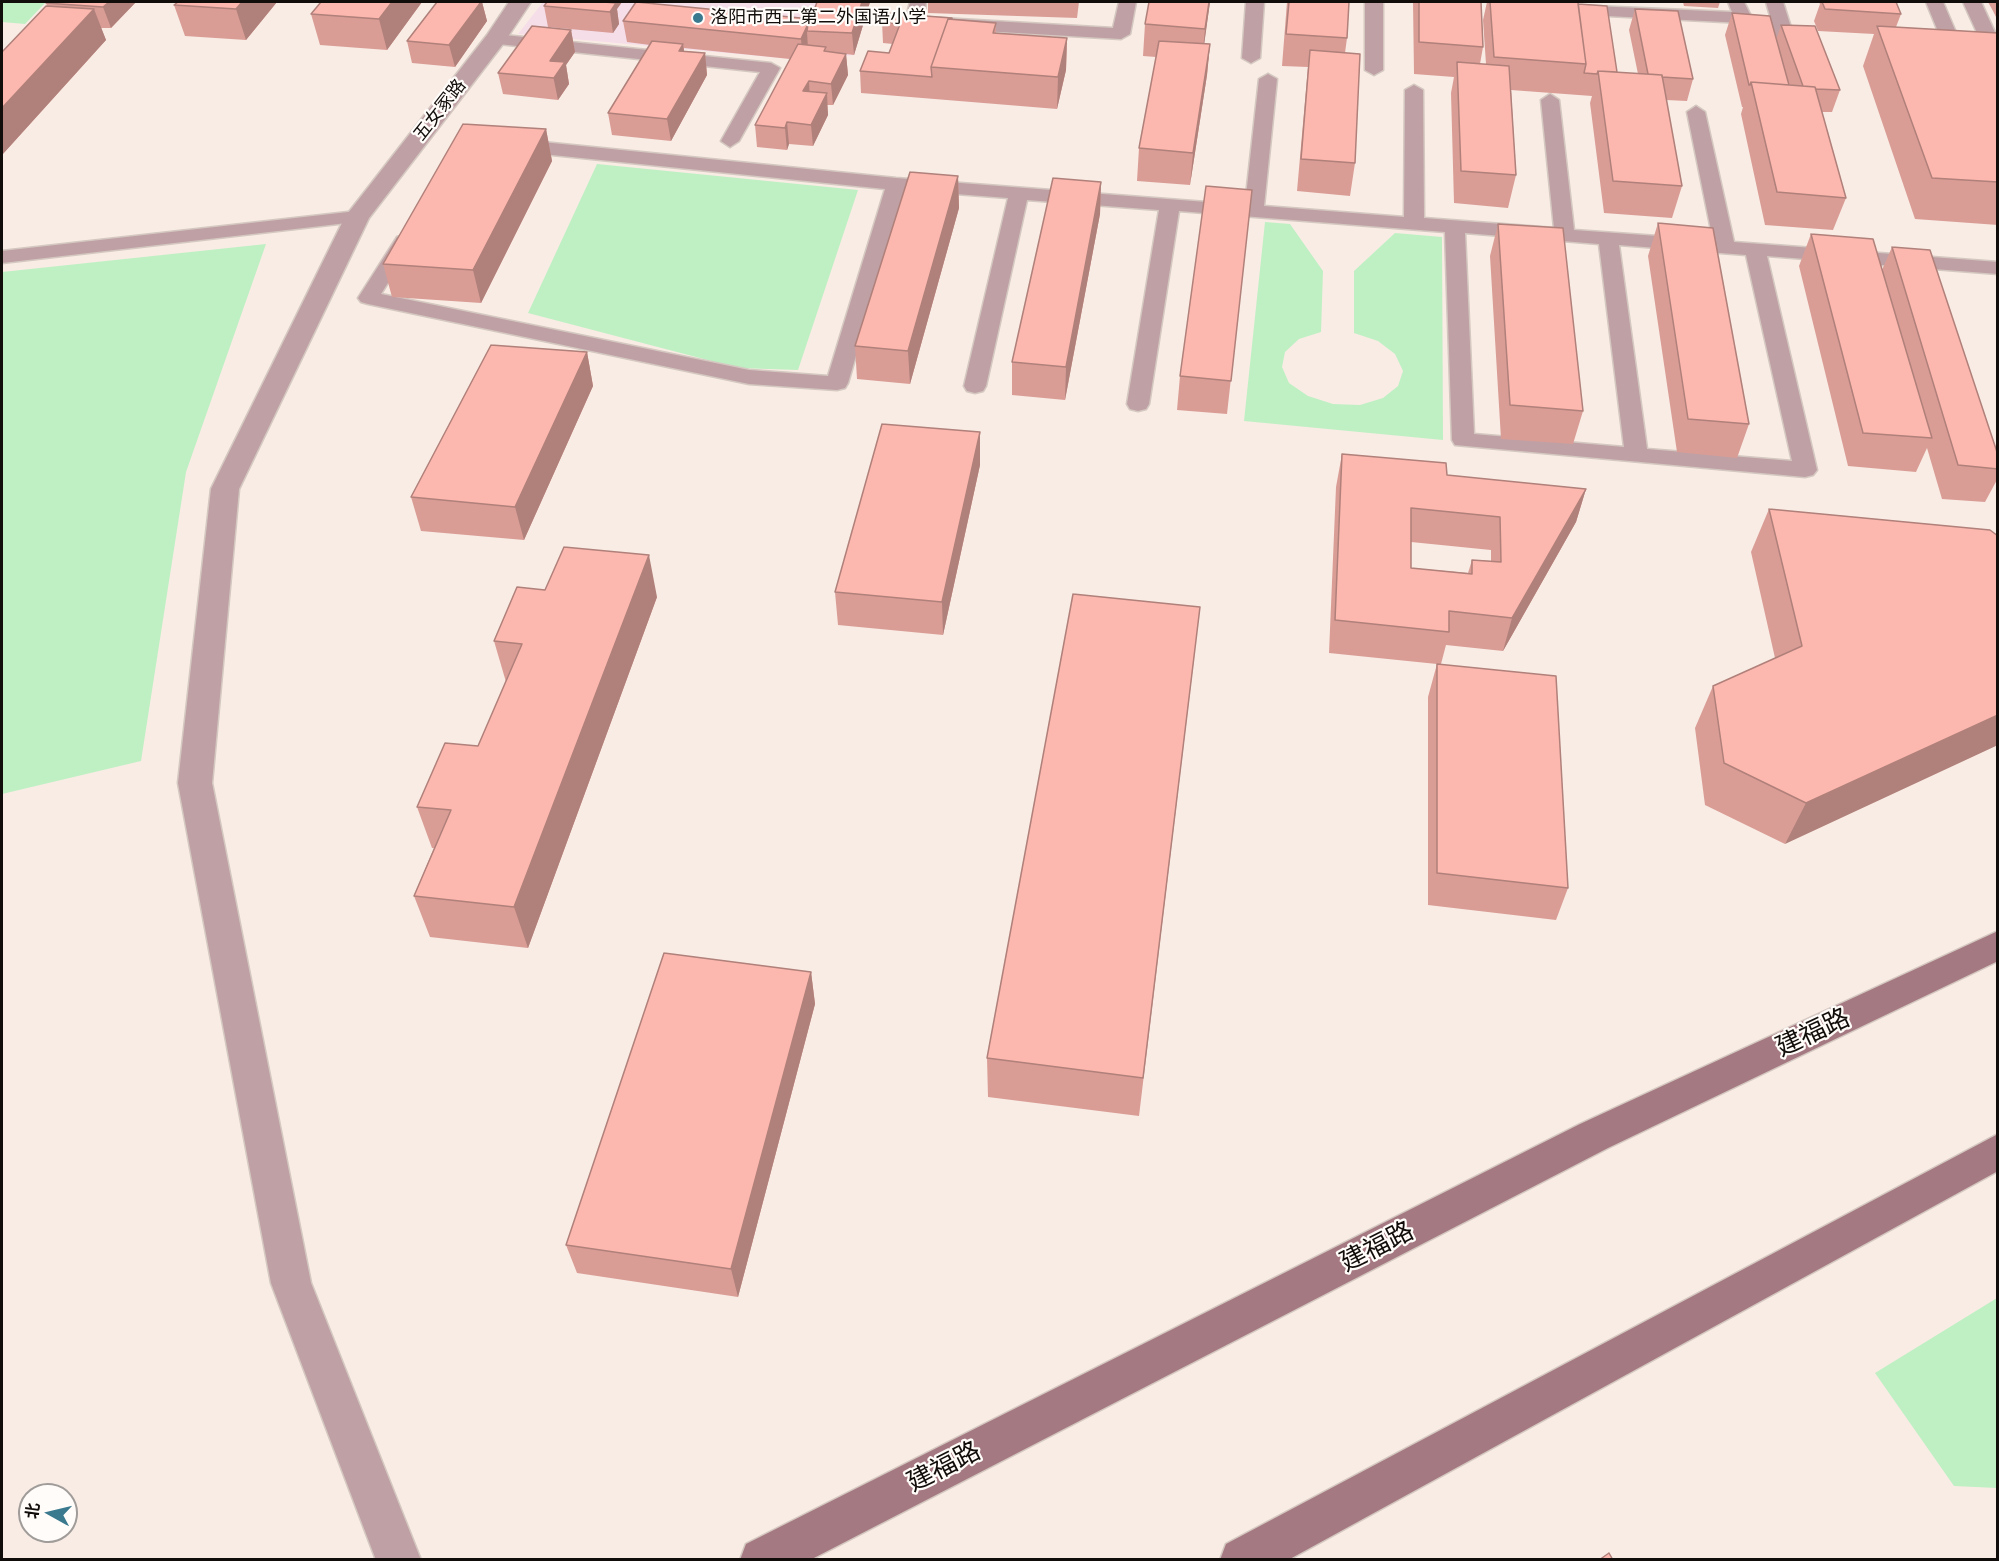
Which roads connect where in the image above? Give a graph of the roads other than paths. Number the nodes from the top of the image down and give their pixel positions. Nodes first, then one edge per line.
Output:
1 (520, 2) edge
2 (918, 2) edge
3 (1127, 2) edge
4 (1255, 2) edge
5 (1374, 2) edge
6 (1510, 2) edge
7 (1736, 2) edge
8 (1774, 2) edge
9 (1934, 2) edge
10 (1972, 2) edge
11 (495, 39) junction
12 (1786, 39) edge
13 (1251, 58) dead end
14 (1940, 64) edge
15 (1994, 64) edge
16 (1374, 70) dead end
17 (1268, 79) dead end
18 (1414, 90) dead end
19 (1550, 100) dead end
20 (1696, 112) dead end
21 (730, 141) dead end
22 (491, 142) edge
23 (896, 184) junction
24 (1019, 193) junction
25 (1170, 205) junction
26 (1254, 211) junction
27 (357, 217) junction
28 (418, 219) edge
29 (1414, 224) junction
30 (1455, 227) junction
31 (1565, 235) junction
32 (1608, 238) junction
33 (1725, 248) junction
34 (1755, 250) junction
35 (2, 257) edge
36 (1998, 268) edge
37 (975, 386) dead end
38 (1138, 404) dead end
39 (1636, 455) junction
40 (1998, 945) edge
41 (1998, 1151) edge
42 (399, 1560) edge
43 (762, 1560) edge
44 (1242, 1560) edge

1 - 11 street, 五女冢路
2 - 3 lane
4 - 13 lane
5 - 16 lane
6 - 7 lane
8 - 12 lane
9 - 14 lane
10 - 15 lane
11 - 21 lane
11 - 27 street, 五女冢路
17 - 26 lane
18 - 29 lane
19 - 31 lane
20 - 33 lane
22 - 23 lane
23 - 24 lane
23 - 28 lane
24 - 25 lane
24 - 37 lane
25 - 26 lane
25 - 38 lane
26 - 29 lane
27 - 35 lane
27 - 42 street, 五女冢路
29 - 30 lane
30 - 31 lane
30 - 39 lane
31 - 32 lane
32 - 33 lane
32 - 39 lane
33 - 34 lane
34 - 36 lane
34 - 39 lane
40 - 43 main road, 建福路
41 - 44 main road

